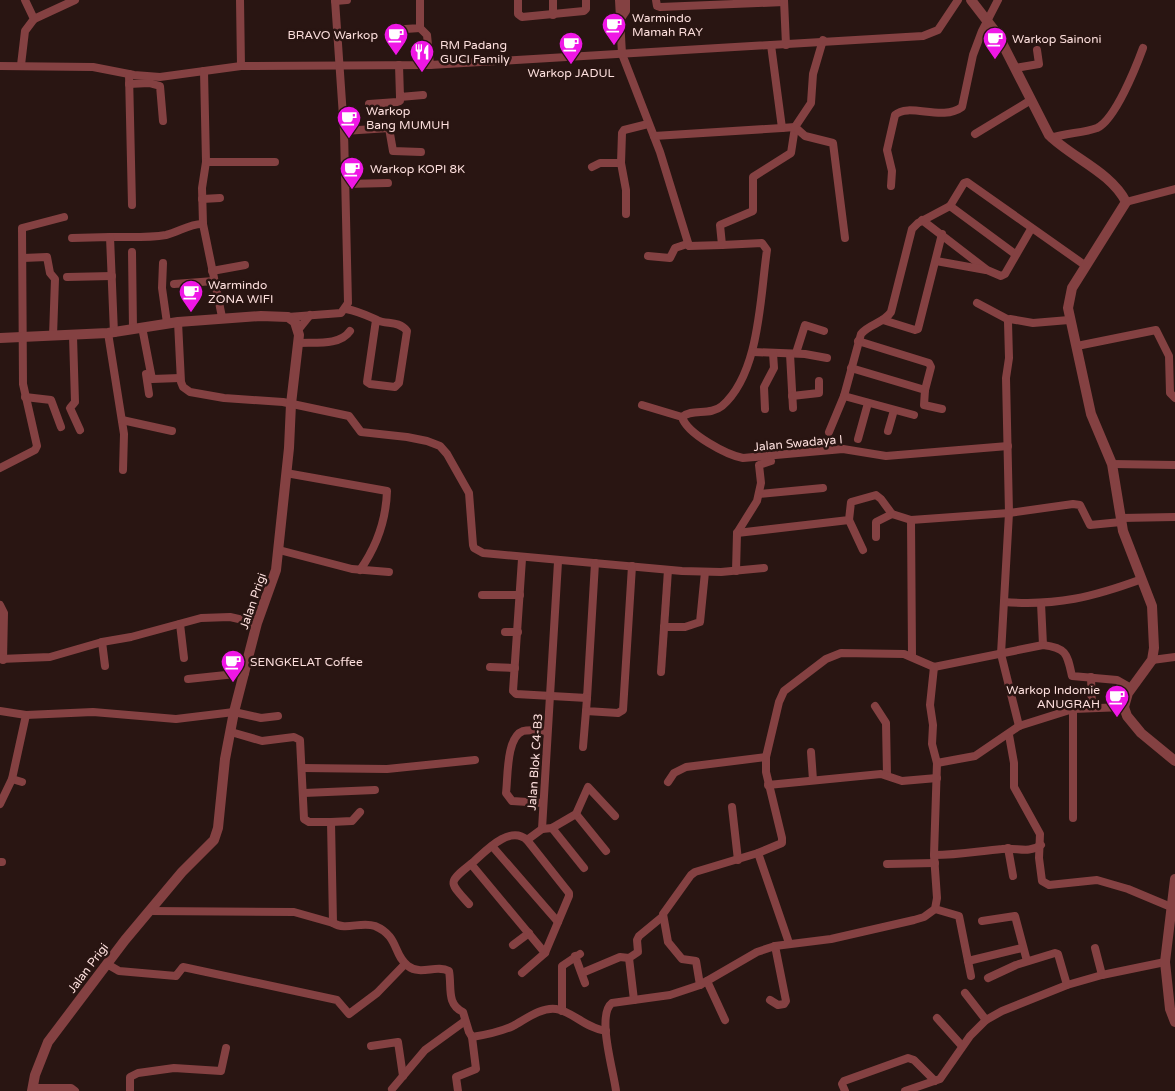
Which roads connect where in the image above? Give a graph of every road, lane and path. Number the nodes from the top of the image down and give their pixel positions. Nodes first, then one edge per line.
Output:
1 (25, 0) edge
2 (75, 0) edge
3 (240, 0) edge
4 (335, 0) edge
5 (347, 0) edge
6 (420, 0) edge
7 (518, 0) edge
8 (553, 0) edge
9 (586, 0) edge
10 (619, 0) edge
11 (626, 0) edge
12 (656, 0) edge
13 (998, 0) edge
14 (757, 1) edge
15 (767, 1) edge
16 (784, 1) edge
17 (957, 1) edge
18 (721, 3) edge
19 (688, 4) edge
20 (978, 9) edge
21 (553, 15) junction
22 (34, 19) junction
23 (620, 20) junction
24 (420, 28) junction
25 (391, 30) dead end
26 (823, 40) junction
27 (786, 44) junction
28 (771, 45) junction
29 (1142, 48) dead end
30 (1037, 50) dead end
31 (622, 54) junction
32 (21, 65) junction
33 (340, 65) junction
34 (399, 65) junction
35 (430, 65) junction
36 (0, 66) edge
37 (241, 66) junction
38 (1015, 68) junction
39 (204, 71) junction
40 (129, 74) junction
41 (130, 84) junction
42 (423, 95) dead end
43 (400, 97) junction
44 (1031, 100) junction
45 (370, 104) dead end
46 (388, 120) dead end
47 (163, 121) dead end
48 (648, 124) junction
49 (389, 128) junction
50 (782, 128) junction
51 (799, 130) junction
52 (344, 131) junction
53 (975, 134) dead end
54 (654, 136) junction
55 (1051, 138) junction
56 (420, 152) dead end
57 (206, 162) junction
58 (275, 162) dead end
59 (620, 163) junction
60 (592, 167) dead end
61 (388, 183) dead end
62 (346, 184) junction
63 (891, 186) dead end
64 (1175, 189) edge
65 (220, 198) dead end
66 (202, 199) junction
67 (1126, 202) junction
68 (132, 206) dead end
69 (950, 206) junction
70 (626, 214) dead end
71 (64, 217) dead end
72 (922, 220) junction
73 (203, 224) junction
74 (1031, 229) junction
75 (942, 234) junction
76 (110, 237) junction
77 (72, 238) dead end
78 (845, 238) dead end
79 (687, 244) junction
80 (722, 245) junction
81 (132, 252) dead end
82 (1015, 254) junction
83 (648, 256) dead end
84 (24, 258) junction
85 (936, 261) junction
86 (164, 263) dead end
87 (245, 264) dead end
88 (1086, 266) junction
89 (987, 270) junction
90 (212, 271) junction
91 (112, 276) junction
92 (67, 277) dead end
93 (214, 281) junction
94 (174, 284) dead end
95 (977, 303) dead end
96 (346, 309) junction
97 (310, 315) junction
98 (222, 317) junction
99 (288, 317) junction
100 (376, 320) junction
101 (883, 320) junction
102 (1009, 320) junction
103 (1069, 320) junction
104 (172, 322) junction
105 (138, 328) junction
106 (298, 330) junction
107 (350, 331) dead end
108 (824, 331) dead end
109 (111, 333) junction
110 (53, 336) junction
111 (73, 336) junction
112 (0, 338) edge
113 (24, 339) junction
114 (858, 341) junction
115 (299, 343) junction
116 (1077, 346) junction
117 (753, 352) junction
118 (773, 353) junction
119 (793, 353) junction
120 (1172, 355) edge
121 (827, 358) dead end
122 (851, 368) junction
123 (180, 378) junction
124 (819, 381) dead end
125 (926, 390) junction
126 (149, 394) dead end
127 (792, 396) junction
128 (844, 396) junction
129 (26, 397) junction
130 (1175, 398) edge
131 (868, 403) junction
132 (290, 404) junction
133 (642, 405) dead end
134 (793, 408) dead end
135 (765, 409) dead end
136 (942, 409) dead end
137 (894, 410) junction
138 (914, 415) dead end
139 (682, 417) junction
140 (122, 420) junction
141 (61, 427) dead end
142 (80, 430) dead end
143 (172, 431) dead end
144 (888, 431) dead end
145 (830, 432) dead end
146 (858, 439) dead end
147 (1008, 446) junction
148 (843, 450) junction
149 (1112, 464) junction
150 (1175, 465) edge
151 (0, 468) edge
152 (122, 470) dead end
153 (286, 473) junction
154 (823, 488) dead end
155 (759, 494) junction
156 (1009, 513) junction
157 (892, 514) junction
158 (1175, 516) edge
159 (849, 520) junction
160 (911, 520) junction
161 (1121, 520) junction
162 (737, 533) junction
163 (876, 537) dead end
164 (279, 550) junction
165 (864, 550) dead end
166 (522, 558) junction
167 (558, 562) junction
168 (595, 563) junction
169 (632, 566) junction
170 (764, 568) dead end
171 (360, 570) junction
172 (668, 570) junction
173 (733, 571) junction
174 (388, 572) dead end
175 (705, 572) junction
176 (1142, 579) junction
177 (482, 595) dead end
178 (520, 595) junction
179 (1004, 602) junction
180 (1041, 603) junction
181 (0, 605) edge
182 (180, 624) junction
183 (257, 624) junction
184 (664, 627) junction
185 (505, 632) dead end
186 (518, 632) junction
187 (102, 642) junction
188 (1044, 645) junction
189 (1001, 654) junction
190 (912, 656) junction
191 (1175, 657) edge
192 (184, 658) dead end
193 (2, 660) edge
194 (1152, 660) junction
195 (106, 666) dead end
196 (490, 667) dead end
197 (934, 667) junction
198 (515, 668) junction
199 (661, 672) dead end
200 (245, 673) junction
201 (1091, 677) junction
202 (188, 679) dead end
203 (1131, 688) junction
204 (551, 696) junction
205 (587, 698) junction
206 (875, 706) dead end
207 (1124, 707) junction
208 (1092, 708) junction
209 (1073, 709) junction
210 (0, 711) edge
211 (586, 711) junction
212 (234, 712) junction
213 (26, 715) junction
214 (278, 716) dead end
215 (1019, 726) junction
216 (547, 731) junction
217 (231, 732) junction
218 (1009, 735) junction
219 (583, 747) dead end
220 (811, 752) dead end
221 (766, 757) junction
222 (475, 760) dead end
223 (1175, 761) edge
224 (937, 763) junction
225 (302, 768) junction
226 (887, 775) junction
227 (937, 778) junction
228 (12, 779) junction
229 (813, 780) junction
230 (22, 782) dead end
231 (668, 782) dead end
232 (768, 786) junction
233 (375, 790) dead end
234 (304, 793) junction
235 (543, 803) junction
236 (0, 804) edge
237 (732, 808) dead end
238 (360, 812) dead end
239 (576, 814) junction
240 (615, 816) dead end
241 (1074, 818) dead end
242 (332, 822) junction
243 (552, 828) junction
244 (542, 829) junction
245 (526, 840) junction
246 (1041, 845) junction
247 (492, 846) junction
248 (1008, 848) junction
249 (606, 851) dead end
250 (758, 853) junction
251 (935, 859) junction
252 (738, 860) junction
253 (471, 864) junction
254 (887, 864) dead end
255 (584, 868) dead end
256 (1013, 876) dead end
257 (1175, 879) edge
258 (469, 904) dead end
259 (1171, 907) junction
260 (935, 909) junction
261 (149, 911) junction
262 (662, 917) junction
263 (982, 921) dead end
264 (558, 922) junction
265 (333, 923) junction
266 (529, 933) junction
267 (1170, 942) edge
268 (789, 943) junction
269 (513, 945) dead end
270 (775, 946) junction
271 (1022, 948) junction
272 (1095, 948) dead end
273 (545, 953) junction
274 (629, 958) junction
275 (968, 961) junction
276 (1027, 961) junction
277 (1165, 962) junction
278 (107, 964) junction
279 (405, 964) junction
280 (522, 973) dead end
281 (582, 973) junction
282 (1102, 975) junction
283 (971, 976) dead end
284 (988, 978) dead end
285 (585, 983) dead end
286 (704, 983) junction
287 (1067, 985) junction
288 (965, 993) dead end
289 (634, 1000) junction
290 (770, 1000) dead end
291 (562, 1011) junction
292 (937, 1018) dead end
293 (725, 1020) dead end
294 (986, 1020) junction
295 (465, 1021) junction
296 (1175, 1022) edge
297 (606, 1031) junction
298 (472, 1037) junction
299 (371, 1046) dead end
300 (962, 1046) junction
301 (226, 1048) dead end
302 (404, 1076) junction
303 (935, 1081) junction
304 (392, 1089) dead end
305 (32, 1090) edge
306 (76, 1091) edge
307 (130, 1091) edge
308 (458, 1091) edge
309 (616, 1091) edge
310 (845, 1091) edge
311 (905, 1091) edge

1 - 22 street
2 - 22 street
3 - 37 street
4 - 5 street
4 - 33 street
6 - 24 street
7 - 21 street
8 - 21 street
9 - 21 street
10 - 23 street
11 - 23 street
12 - 19 street
13 - 20 street
14 - 15 street
14 - 18 street
15 - 16 street
16 - 27 street
17 - 20 street
17 - 26 street
18 - 19 street
20 - 38 street
20 - 63 street
22 - 32 street
23 - 31 street
24 - 25 street
24 - 35 street
26 - 27 street
26 - 51 street
27 - 28 street
28 - 31 street
28 - 50 street
29 - 55 street
30 - 38 street
31 - 35 street
31 - 48 street
32 - 36 street
32 - 40 street
33 - 34 street
33 - 37 street
33 - 52 street
34 - 35 street
34 - 43 street
37 - 39 street
38 - 44 street
39 - 40 street
39 - 57 street
40 - 41 street
41 - 47 street
41 - 68 street
42 - 43 street
43 - 45 street
44 - 53 street
44 - 55 street
46 - 49 street
48 - 54 street
48 - 59 street
49 - 52 street
49 - 56 street
50 - 51 street
50 - 54 street
51 - 78 street
51 - 80 street
52 - 62 street
54 - 79 street
55 - 67 street
57 - 58 street
57 - 66 street
59 - 60 street
59 - 70 street
61 - 62 street
62 - 96 street
64 - 67 street
65 - 66 street
66 - 73 street
67 - 88 street
69 - 72 street
69 - 74 street
69 - 82 street
71 - 84 street
72 - 75 street
72 - 101 street
73 - 76 street
73 - 90 street
74 - 82 street
74 - 88 street
75 - 85 street
75 - 89 street
76 - 77 street
76 - 91 street
79 - 80 street
79 - 83 street
80 - 117 street
81 - 105 street
82 - 89 street
84 - 110 street
84 - 113 street
85 - 89 street
85 - 101 street
86 - 104 street
87 - 90 street
88 - 103 street
90 - 93 street
91 - 92 street
91 - 109 street
93 - 94 street
93 - 98 street
95 - 102 street
96 - 97 street
96 - 100 street
97 - 99 street
97 - 106 street
98 - 99 street
98 - 104 street
99 - 106 street
100 - 100 street
101 - 114 street
102 - 103 street
102 - 147 street
103 - 116 street
104 - 105 street
104 - 123 street
105 - 109 street
105 - 123 street
105 - 126 street
106 - 115 street, Jalan Prigi
107 - 115 street
108 - 119 street
109 - 111 street
109 - 140 street
110 - 111 street
110 - 113 street
111 - 142 street
112 - 113 street
113 - 129 street
114 - 122 street
114 - 125 street
115 - 132 street, Jalan Prigi
116 - 120 street
116 - 149 street
117 - 118 street
117 - 139 street
118 - 119 street
118 - 135 street
119 - 121 street
119 - 127 street
120 - 130 street
122 - 125 street
122 - 128 street
123 - 132 street
124 - 127 street
125 - 136 street
127 - 134 street
128 - 131 street
128 - 145 street
129 - 141 street
129 - 151 street
131 - 137 street
131 - 146 street
132 - 153 street, Jalan Prigi
132 - 166 street
133 - 139 street
137 - 138 street
137 - 144 street
139 - 148 street, Jalan Swadaya I
140 - 143 street
140 - 152 street
147 - 148 street, Jalan Swadaya I
147 - 156 street
148 - 155 street
149 - 150 street
149 - 161 street
153 - 164 street, Jalan Prigi
153 - 171 street
154 - 155 street
155 - 162 street
156 - 160 street
156 - 161 street
156 - 179 street
157 - 159 street
157 - 160 street
157 - 163 street
158 - 161 street
159 - 162 street
159 - 165 street
160 - 190 street
161 - 176 street
162 - 173 street
164 - 171 street
164 - 183 street, Jalan Prigi
166 - 167 street
166 - 178 street
167 - 168 street
167 - 204 street, Jalan Blok C4-B3
168 - 169 street
168 - 205 street
169 - 172 street
169 - 211 street
170 - 173 street
171 - 174 street
172 - 175 street
172 - 184 street
173 - 175 street
175 - 184 street
176 - 180 street
176 - 194 street
177 - 178 street
178 - 186 street
179 - 180 street
179 - 189 street
180 - 188 street
181 - 193 street
182 - 183 street
182 - 187 street
182 - 192 street
183 - 200 street, Jalan Prigi
184 - 199 street
185 - 186 street
186 - 198 street
187 - 193 street
187 - 195 street
188 - 189 street
188 - 201 street
189 - 197 street
189 - 215 street
190 - 197 street
190 - 221 street
191 - 194 street
194 - 203 street
196 - 198 street
197 - 224 street
198 - 204 street
200 - 202 street
200 - 212 street, Jalan Prigi
201 - 203 street
201 - 208 street
203 - 207 street
204 - 205 street
204 - 216 street, Jalan Blok C4-B3
205 - 211 street
206 - 226 street
207 - 208 street
207 - 223 street
208 - 209 street
209 - 215 street
209 - 241 street
210 - 213 street
211 - 219 street
212 - 213 street
212 - 214 street
212 - 217 street, Jalan Prigi
213 - 228 street
215 - 218 street
216 - 235 street, Jalan Blok C4-B3
216 - 235 street
217 - 225 street
217 - 261 street, Jalan Prigi
218 - 224 street
218 - 246 street
220 - 229 street
221 - 231 street
221 - 232 street
222 - 225 street
224 - 227 street
225 - 234 street
226 - 227 street
226 - 229 street
227 - 251 street
228 - 230 street
228 - 236 street
229 - 232 street
232 - 250 street
233 - 234 street
234 - 242 street
235 - 244 street, Jalan Blok C4-B3
237 - 252 street
238 - 242 street
239 - 240 street
239 - 243 street
239 - 249 street
242 - 265 street
243 - 244 street
243 - 255 street
244 - 245 street
245 - 247 street
245 - 264 street
246 - 248 street
246 - 259 street
247 - 253 street
247 - 264 street
248 - 251 street
248 - 256 street
250 - 252 street
250 - 268 street
251 - 254 street
251 - 260 street
252 - 262 street
253 - 258 street
253 - 266 street
257 - 259 street
259 - 267 street
260 - 268 street
260 - 275 street
261 - 265 street
261 - 278 street, Jalan Prigi
262 - 274 street
262 - 286 street
263 - 271 street
264 - 273 street
265 - 279 street
266 - 269 street
266 - 273 street
267 - 277 street
268 - 270 street
270 - 286 street
270 - 290 street
271 - 275 street
271 - 276 street
272 - 282 street
273 - 280 street
274 - 281 street
274 - 289 street
275 - 283 street
276 - 284 street
276 - 287 street
277 - 282 street
277 - 296 street
278 - 279 street
278 - 305 street, Jalan Prigi
279 - 295 street
281 - 285 street
281 - 291 street
282 - 287 street
286 - 289 street
286 - 293 street
287 - 294 street
288 - 294 street
289 - 297 street
291 - 297 street
291 - 298 street
292 - 300 street
294 - 300 street
295 - 298 street
295 - 302 street
297 - 309 street
298 - 308 street
299 - 302 street
300 - 303 street
301 - 307 street
302 - 304 street
303 - 310 street
303 - 311 street
305 - 306 street

